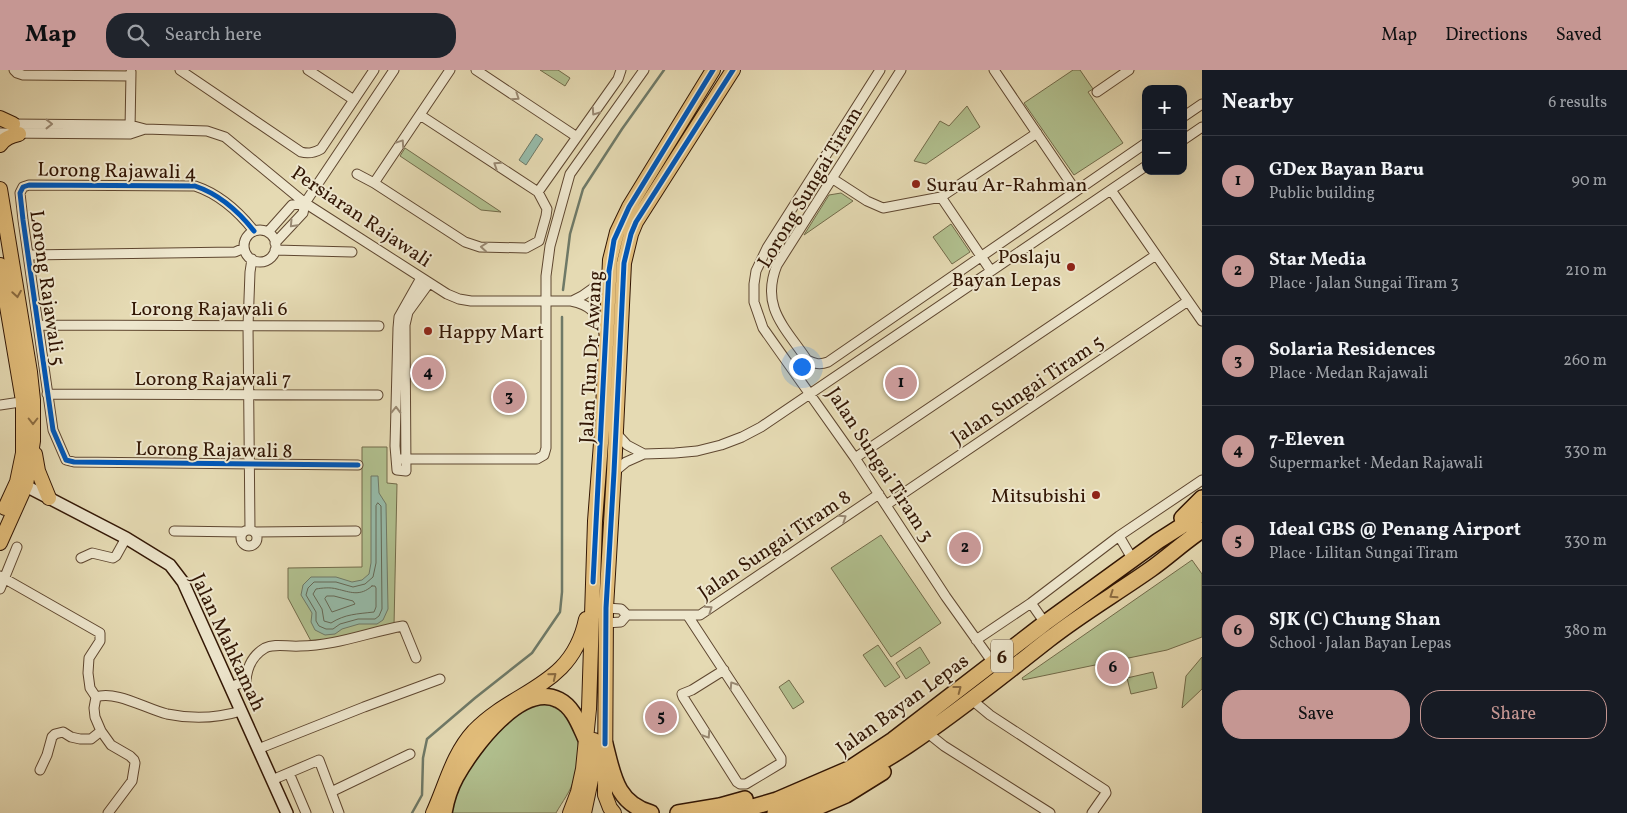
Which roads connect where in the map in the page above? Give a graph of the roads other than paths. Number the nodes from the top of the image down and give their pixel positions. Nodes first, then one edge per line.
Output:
1 (14, 70) edge
2 (180, 70) edge
3 (308, 70) edge
4 (374, 70) edge
5 (394, 70) edge
6 (450, 70) edge
7 (476, 70) edge
8 (644, 70) edge
9 (713, 70) edge
10 (733, 70) edge
11 (880, 70) edge
12 (901, 70) edge
13 (1129, 70) edge
14 (621, 71) edge
15 (998, 72) edge
16 (131, 73) edge
17 (1097, 92) dead end
18 (354, 100) junction
19 (1202, 104) edge
20 (1187, 114) edge
21 (420, 115) junction
22 (0, 118) edge
23 (11, 127) edge
24 (1202, 127) edge
25 (130, 129) junction
26 (1037, 132) junction
27 (0, 133) edge
28 (1187, 137) edge
29 (577, 138) junction
30 (0, 145) edge
31 (1142, 146) edge
32 (557, 167) junction
33 (1142, 169) edge
34 (357, 174) dead end
35 (570, 174) junction
36 (833, 180) junction
37 (374, 183) junction
38 (23, 187) joint
39 (0, 189) edge
40 (1111, 190) junction
41 (1076, 191) junction
42 (538, 192) junction
43 (941, 197) junction
44 (305, 203) junction
45 (254, 231) junction
46 (268, 232) junction
47 (275, 246) junction
48 (244, 248) junction
49 (352, 252) dead end
50 (28, 255) junction
51 (1156, 255) junction
52 (982, 256) junction
53 (252, 259) junction
54 (0, 265) edge
55 (991, 271) junction
56 (609, 272) junction
57 (425, 280) junction
58 (546, 301) junction
59 (571, 301) junction
60 (1188, 301) junction
61 (1202, 321) edge
62 (38, 326) junction
63 (248, 326) junction
64 (379, 326) dead end
65 (607, 339) junction
66 (47, 394) junction
67 (810, 394) junction
68 (248, 395) junction
69 (378, 395) dead end
70 (18, 402) edge
71 (616, 433) junction
72 (33, 441) junction
73 (644, 454) junction
74 (854, 458) junction
75 (400, 459) junction
76 (69, 461) joint
77 (249, 464) junction
78 (358, 465) dead end
79 (401, 471) dead end
80 (614, 472) junction
81 (1202, 480) edge
82 (21, 483) junction
83 (879, 494) junction
84 (49, 498) junction
85 (1202, 498) edge
86 (886, 504) junction
87 (1202, 513) edge
88 (0, 520) edge
89 (1202, 530) edge
90 (174, 531) dead end
91 (249, 531) junction
92 (356, 531) dead end
93 (1119, 536) junction
94 (126, 538) junction
95 (1158, 541) junction
96 (1202, 542) edge
97 (0, 544) edge
98 (17, 547) dead end
99 (81, 558) dead end
100 (1133, 560) junction
101 (1153, 567) junction
102 (2, 577) edge
103 (593, 582) junction
104 (0, 589) edge
105 (1031, 603) junction
106 (606, 608) junction
107 (627, 615) junction
108 (688, 616) junction
109 (606, 623) junction
110 (1045, 623) junction
111 (976, 640) junction
112 (416, 658) dead end
113 (992, 663) junction
114 (724, 670) junction
115 (440, 679) dead end
116 (230, 687) junction
117 (96, 697) junction
118 (972, 700) junction
119 (589, 709) junction
120 (241, 711) junction
121 (920, 719) junction
122 (934, 729) junction
123 (101, 731) junction
124 (585, 737) junction
125 (605, 744) junction
126 (258, 750) junction
127 (410, 754) dead end
128 (40, 770) dead end
129 (289, 773) junction
130 (272, 780) junction
131 (331, 792) junction
132 (611, 811) edge
133 (108, 813) edge
134 (287, 813) edge
135 (306, 813) edge
136 (339, 813) edge
137 (433, 813) edge
138 (444, 813) edge
139 (570, 813) edge
140 (584, 813) edge
141 (651, 813) edge
142 (678, 813) edge
143 (732, 813) edge
144 (775, 813) edge
145 (804, 813) edge
146 (1050, 813) edge
147 (1092, 813) edge

1 - 16 street
2 - 18 street
3 - 18 street
4 - 18 street
5 - 44 street
6 - 21 street
7 -> 29 street
8 - 35 street
9 - 56 main road, Jalan Tun Dr Awang
10 - 71 main road, Jalan Tun Dr Awang
11 - 67 street
12 - 36 street, Lorong Sungai Tiram
13 - 17 street
14 -> 29 street
15 - 26 street
16 - 25 street
19 - 20 street
37 -> 21 street
42 -> 21 street
22 - 23 main road
23 - 25 street, Persiaran Rajawali
23 - 27 street, Persiaran Rajawali
23 - 30 main road
24 - 28 street
25 - 44 street, Persiaran Rajawali
26 - 41 street
26 - 43 street
29 - 32 street
31 - 41 street, Lorong Sungai Tiram
32 - 35 street
32 - 42 street
33 - 40 street, Jalan Sungai Tiram 3
34 - 37 street
35 - 58 street
36 - 43 street
36 - 52 street, Lorong Sungai Tiram
42 -> 37 street
38 - 45 street, Lorong Rajawali 4
38 - 50 street, Lorong Rajawali 5
39 -> 70 main road
40 - 51 street
40 - 55 street, Jalan Sungai Tiram 3
41 - 52 street, Lorong Sungai Tiram
43 - 52 street
44 - 46 street
44 -> 47 street
44 - 57 street, Persiaran Rajawali
45 - 46 street
45 - 48 street
46 - 47 street
47 - 49 street
47 - 53 street
48 - 50 street, Lorong Rajawali 5
48 - 53 street
50 - 62 street, Lorong Rajawali 5
51 - 60 street
51 - 74 street
52 - 55 street
53 - 63 street
54 - 70 main road
55 - 67 street, Jalan Sungai Tiram 3
56 - 59 street, Persiaran Rajawali
56 - 65 main road, Jalan Tun Dr Awang
57 - 58 street, Persiaran Rajawali
57 - 75 street
58 - 59 street, Persiaran Rajawali
58 - 75 street
59 - 65 street, Persiaran Rajawali
60 - 61 street
60 - 86 street, Jalan Sungai Tiram 5
62 - 63 street, Lorong Rajawali 6
62 - 66 street, Lorong Rajawali 5
63 - 64 street, Lorong Rajawali 6
63 - 68 street
65 - 103 main road, Jalan Tun Dr Awang
66 - 68 street, Lorong Rajawali 7
66 - 76 street, Lorong Rajawali 5
67 - 73 street
67 - 74 street, Jalan Sungai Tiram 3
68 - 69 street, Lorong Rajawali 7
68 - 77 street
70 -> 72 main road
70 - 82 main road
71 - 73 street
71 - 80 main road, Jalan Tun Dr Awang
72 - 82 main road
72 - 84 main road
73 - 80 street
74 - 83 street, Jalan Sungai Tiram 3
75 - 79 street
76 - 77 street, Lorong Rajawali 8
77 - 78 street, Lorong Rajawali 8
77 - 91 street
80 - 106 main road, Jalan Tun Dr Awang
81 - 93 street
82 - 84 main road, Jalan Mahkamah
82 - 88 main road
82 - 97 main road
83 - 86 street, Jalan Sungai Tiram 3
108 -> 83 street, Jalan Sungai Tiram 8
84 - 94 main road, Jalan Mahkamah
85 - 95 highway
86 - 111 street, Jalan Sungai Tiram 3
87 - 95 highway, Jalan Bayan Lepas / 6
89 - 101 highway, Jalan Bayan Lepas / 6
90 - 91 street
91 - 92 street
93 - 100 street
93 - 105 street
94 - 99 street
94 - 116 main road, Jalan Mahkamah
95 - 100 highway, Jalan Bayan Lepas / 6
96 - 101 highway
98 - 102 street
100 - 110 highway, Jalan Bayan Lepas / 6
101 -> 118 highway, Jalan Bayan Lepas / 6
102 - 104 street
102 - 117 street
103 - 119 main road, Jalan Tun Dr Awang
137 -> 103 main road
105 - 110 street
105 - 111 street
106 - 107 street, Jalan Sungai Tiram 8
106 - 109 main road, Jalan Tun Dr Awang
107 - 108 street, Jalan Sungai Tiram 8
107 - 109 street, Jalan Sungai Tiram 8
108 - 114 street
109 - 125 main road, Jalan Tun Dr Awang
110 - 113 highway, Jalan Bayan Lepas / 6
111 - 113 street, Jalan Sungai Tiram 3
112 - 116 street
121 -> 113 highway, Jalan Bayan Lepas / 6
114 -> 114 street
115 - 126 street
116 - 120 main road, Jalan Mahkamah
117 - 120 street
117 - 123 street
118 - 122 highway, Jalan Bayan Lepas / 6
118 - 147 street
119 - 124 main road, Jalan Tun Dr Awang
119 - 140 main road
120 - 126 main road, Jalan Mahkamah
121 - 142 highway
121 - 143 highway, Jalan Bayan Lepas / 6
122 - 144 highway, Jalan Bayan Lepas / 6
122 - 145 highway
122 - 146 street
123 - 128 street
123 - 133 street
124 - 138 highway
124 - 139 main road, Jalan Tun Dr Awang
125 - 132 main road, Jalan Tun Dr Awang
125 - 141 highway
126 - 130 main road, Jalan Mahkamah
127 - 131 street
129 - 130 street
129 - 131 street
129 - 135 street
130 - 134 main road, Jalan Mahkamah
131 - 136 street

